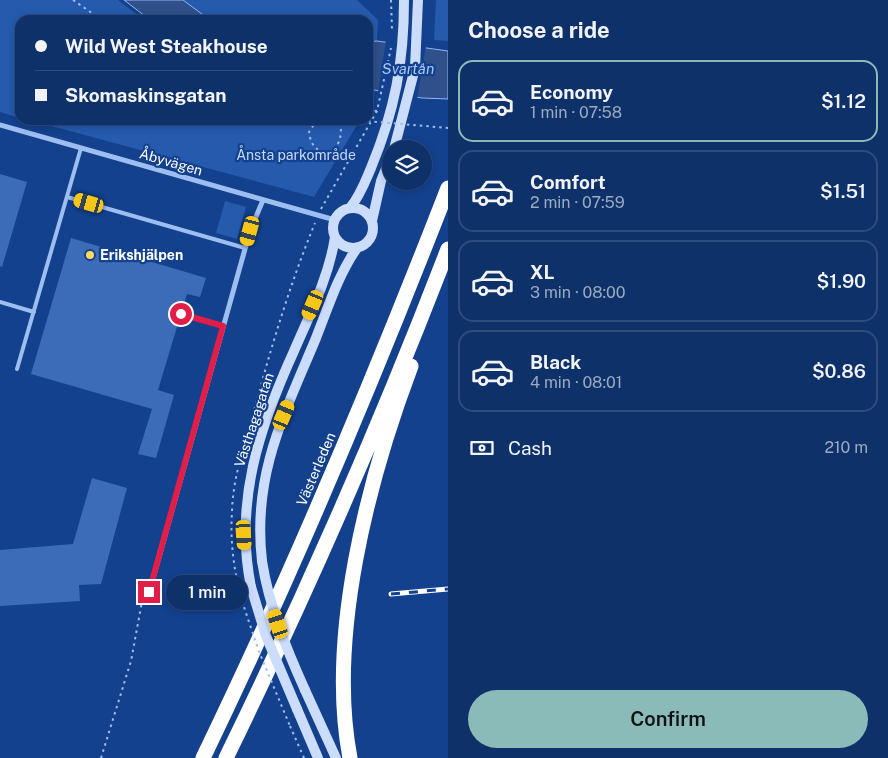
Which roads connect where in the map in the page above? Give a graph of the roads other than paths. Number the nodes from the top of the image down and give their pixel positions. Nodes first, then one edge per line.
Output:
1 (404, 0) edge
2 (418, 0) edge
3 (0, 125) edge
4 (397, 140) edge
5 (81, 148) junction
6 (382, 178) edge
7 (448, 188) edge
8 (67, 197) junction
9 (263, 200) junction
10 (350, 208) junction
11 (335, 220) junction
12 (372, 221) junction
13 (335, 237) junction
14 (245, 248) junction
15 (357, 248) junction
16 (448, 249) edge
17 (0, 302) edge
18 (34, 312) junction
19 (423, 313) junction
20 (181, 314) dead end
21 (223, 326) junction
22 (17, 369) dead end
23 (149, 592) road end
24 (203, 758) edge
25 (226, 758) edge
26 (318, 758) edge
27 (336, 758) edge
28 (350, 758) edge

1 - 10 main road
2 - 4 main road
3 - 5 street, Åbyvägen
5 - 8 lane
5 - 9 street, Åbyvägen
6 - 12 main road
7 - 24 highway, Västerleden
8 - 14 lane
8 - 18 lane
9 - 11 street, Åbyvägen
9 - 14 street
10 - 11 main road
10 - 12 main road
11 - 13 main road
12 - 15 main road
13 - 15 main road
13 - 26 main road, Västhagagatan, bridge
14 - 21 street
15 - 27 main road, Västhagagatan, bridge
16 - 19 highway
17 - 18 lane
18 - 22 lane
19 - 25 highway
19 - 28 highway
20 - 21 lane
21 - 23 street

